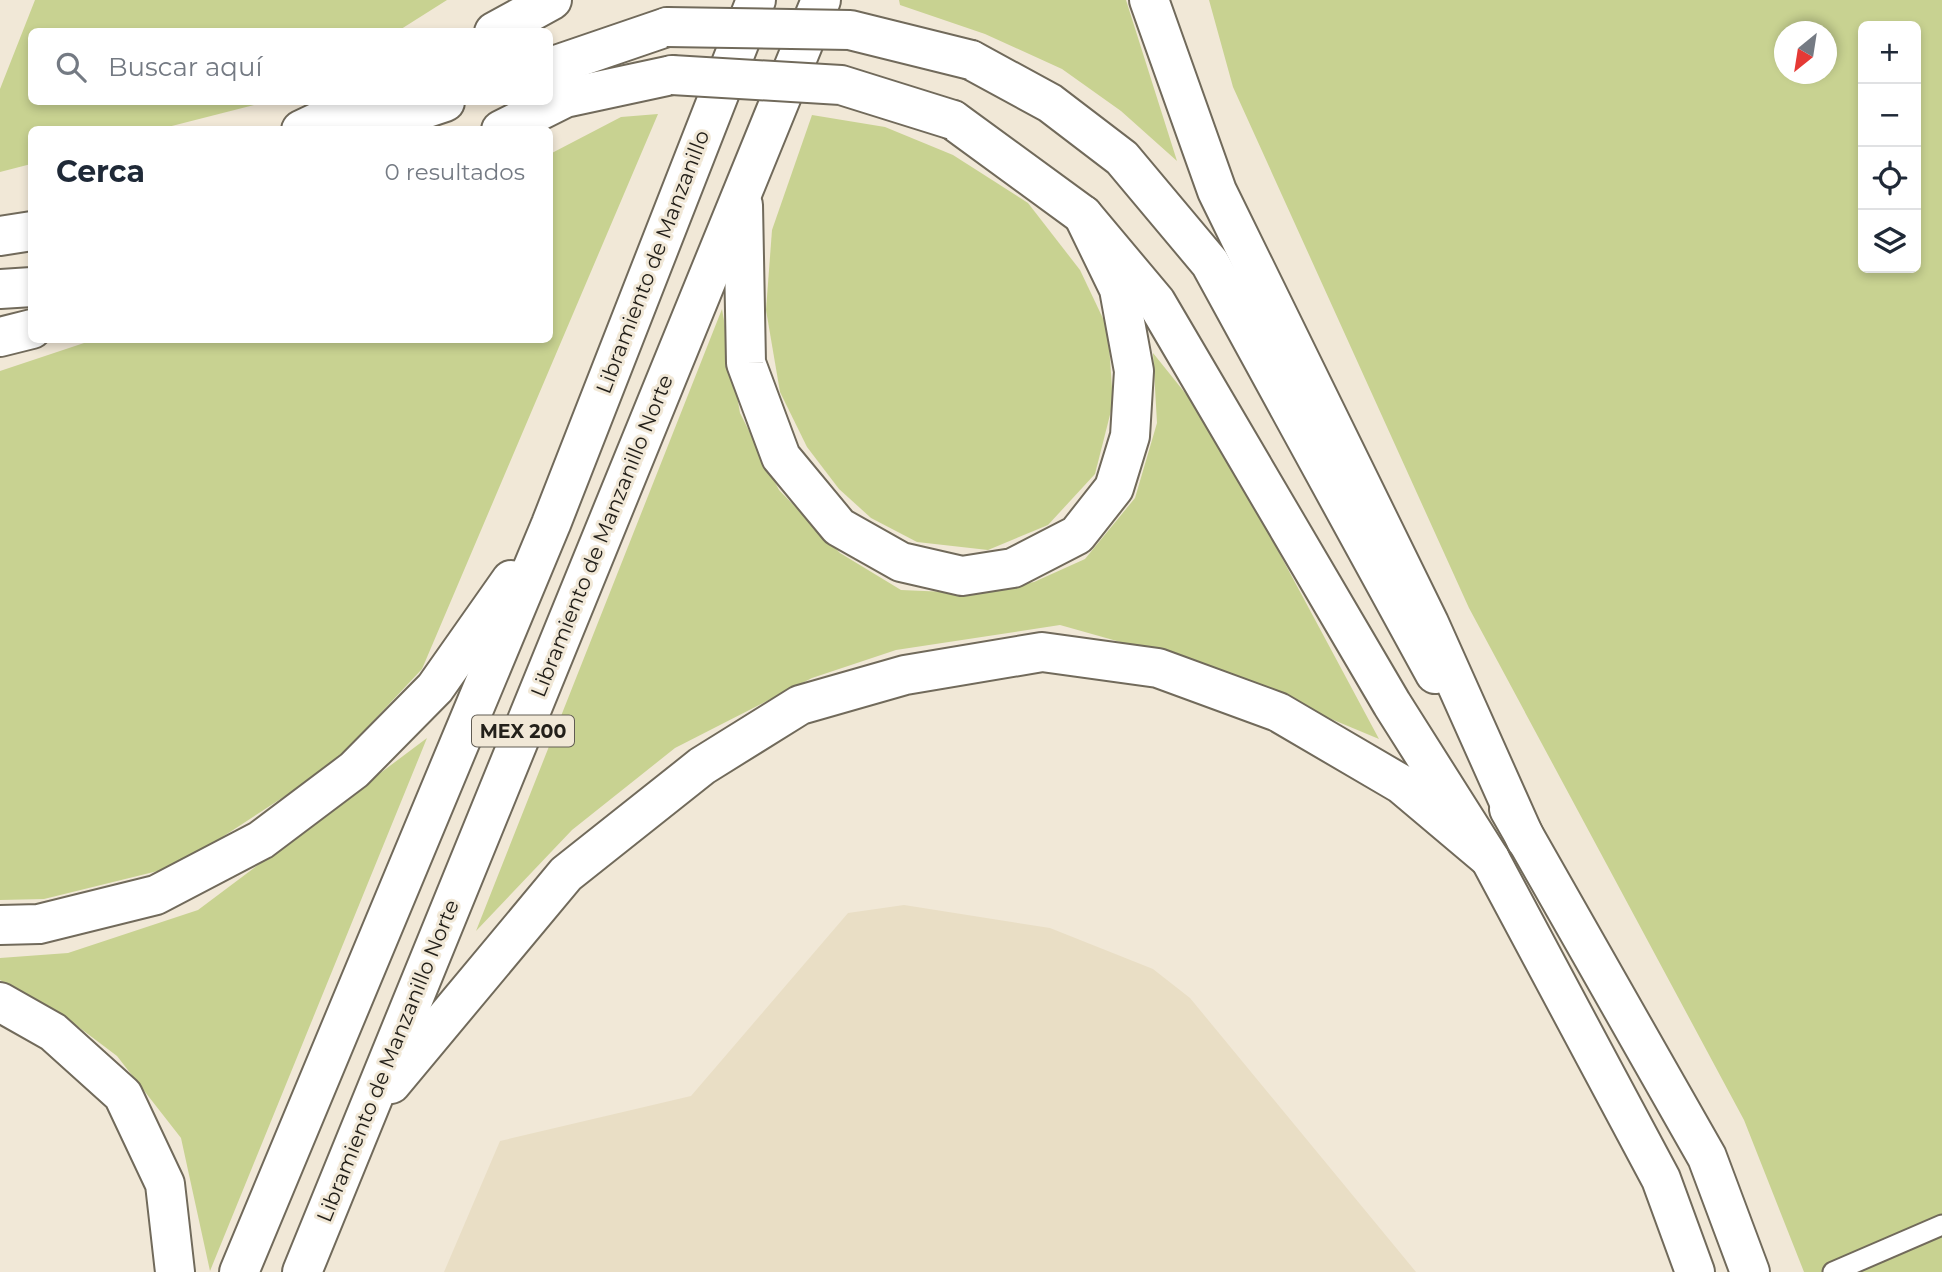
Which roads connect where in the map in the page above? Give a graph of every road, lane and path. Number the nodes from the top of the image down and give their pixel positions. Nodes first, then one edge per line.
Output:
1 (552, 0) edge
2 (756, 0) edge
3 (821, 0) edge
4 (1149, 0) edge
5 (501, 28) edge
6 (553, 66) edge
7 (553, 103) edge
8 (354, 105) edge
9 (436, 105) edge
10 (549, 105) edge
11 (309, 126) edge
12 (373, 126) edge
13 (509, 126) edge
14 (743, 189) junction
15 (1083, 215) junction
16 (28, 232) edge
17 (0, 236) edge
18 (28, 287) edge
19 (0, 289) edge
20 (28, 330) edge
21 (0, 337) edge
22 (551, 524) junction
23 (1526, 840) junction
24 (1490, 859) junction
25 (0, 925) edge
26 (0, 1002) edge
27 (369, 1109) junction
28 (1942, 1225) edge
29 (175, 1272) edge
30 (239, 1272) edge
31 (302, 1272) edge
32 (1695, 1272) edge
33 (1750, 1272) edge
34 (1833, 1272) edge

1 - 5 main road
2 - 22 main road, Libramiento de Manzanillo
3 - 14 main road
4 - 23 main road
6 - 23 main road, bridge
7 - 15 main road, bridge
8 - 11 main road
9 - 12 main road
10 - 13 main road, bridge
14 - 15 main road
14 - 27 main road, Libramiento de Manzanillo Norte / MEX 200
15 - 24 main road
16 - 17 main road
18 - 19 main road
20 - 21 main road
22 - 25 main road
22 - 30 main road, MEX 200
23 - 33 main road
24 - 27 main road
24 - 32 main road
26 - 29 main road
27 - 31 main road, Libramiento de Manzanillo Norte / MEX 200
28 - 34 lane

